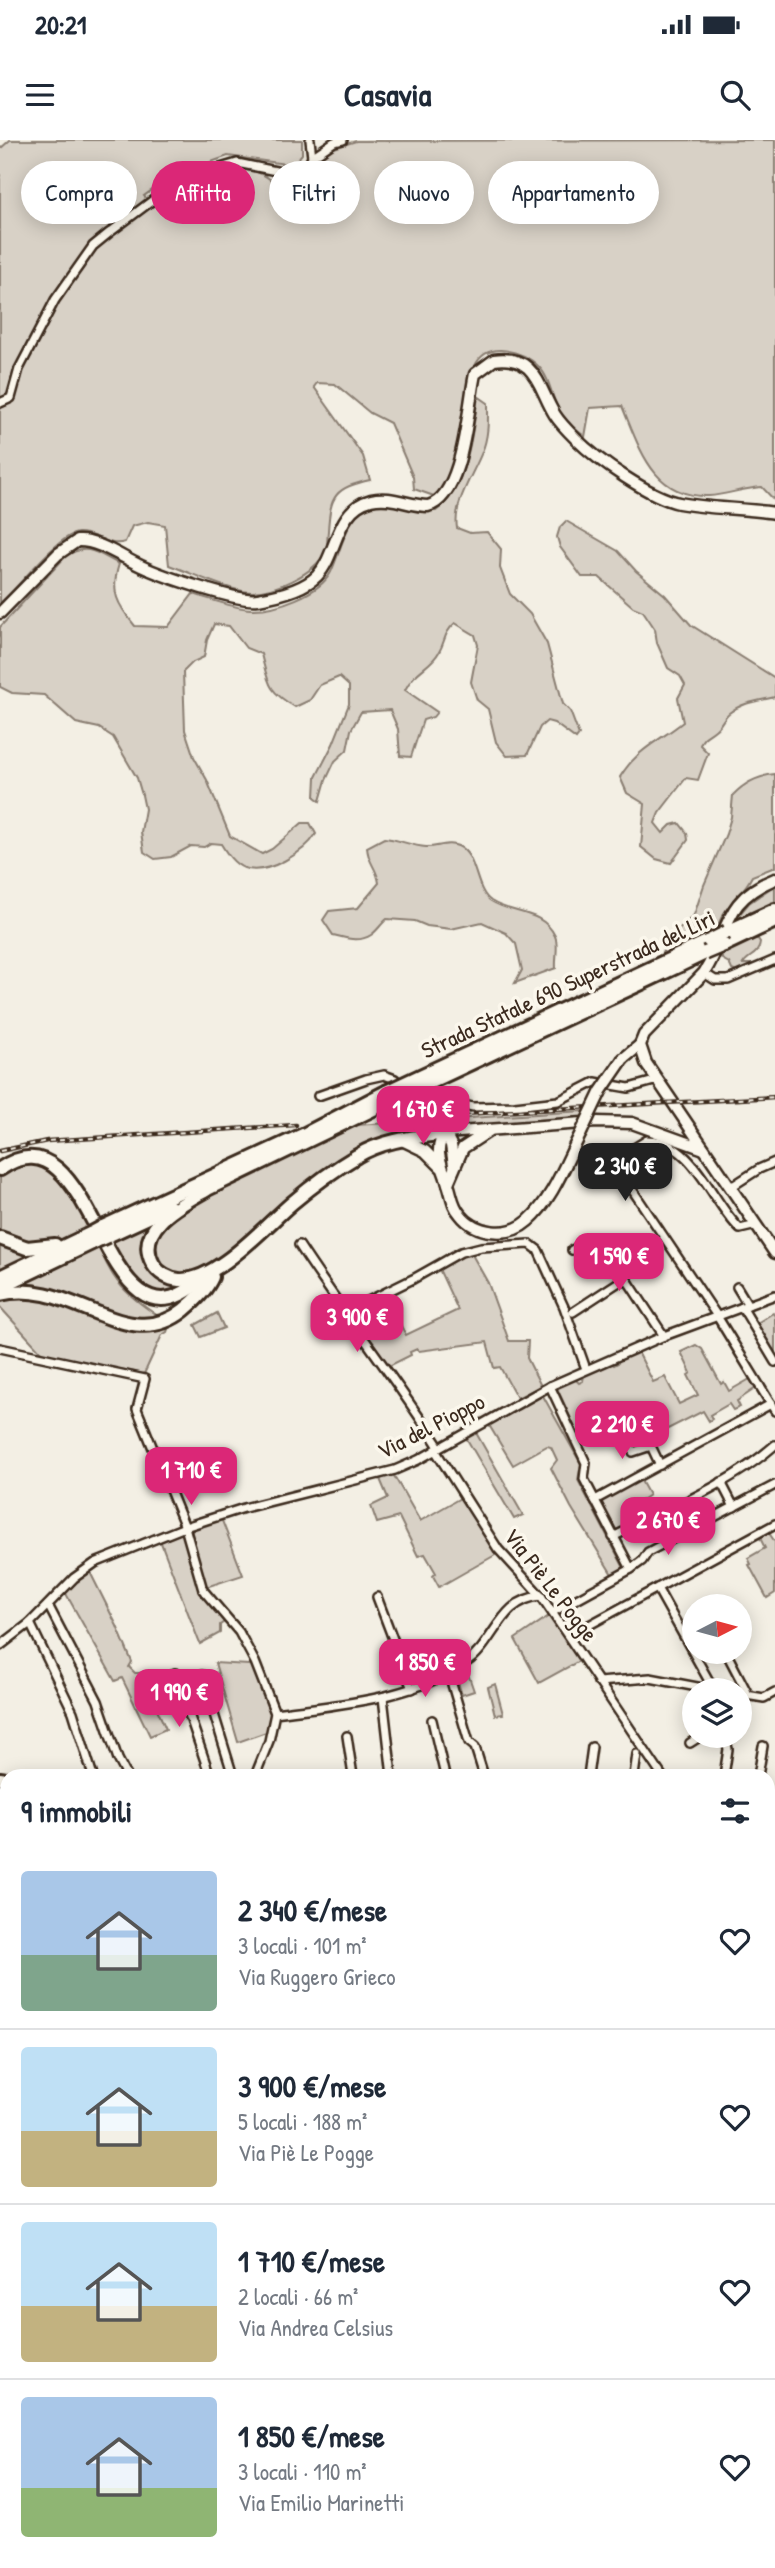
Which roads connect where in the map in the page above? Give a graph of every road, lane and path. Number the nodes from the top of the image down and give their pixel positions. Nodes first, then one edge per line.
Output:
1 (310, 140) edge
2 (343, 140) edge
3 (312, 157) junction
4 (0, 403) edge
5 (775, 513) edge
6 (0, 613) edge
7 (775, 879) edge
8 (775, 910) edge
9 (775, 921) edge
10 (726, 939) junction
11 (775, 960) edge
12 (704, 973) junction
13 (640, 1045) junction
14 (658, 1080) junction
15 (318, 1096) dead end
16 (388, 1097) junction
17 (493, 1129) junction
18 (445, 1133) junction
19 (402, 1140) junction
20 (705, 1149) junction
21 (775, 1162) edge
22 (454, 1166) junction
23 (441, 1167) junction
24 (0, 1169) edge
25 (448, 1183) junction
26 (730, 1187) junction
27 (206, 1190) junction
28 (757, 1225) junction
29 (98, 1232) junction
30 (0, 1238) edge
31 (771, 1238) edge
32 (299, 1245) dead end
33 (572, 1250) dead end
34 (775, 1253) edge
35 (214, 1272) junction
36 (0, 1277) edge
37 (625, 1278) junction
38 (0, 1287) edge
39 (737, 1287) dead end
40 (0, 1294) edge
41 (775, 1295) edge
42 (745, 1306) junction
43 (573, 1312) dead end
44 (344, 1313) junction
45 (717, 1316) junction
46 (664, 1336) junction
47 (0, 1348) edge
48 (775, 1362) edge
49 (586, 1369) junction
50 (550, 1385) junction
51 (773, 1407) edge
52 (613, 1420) dead end
53 (775, 1445) edge
54 (437, 1448) junction
55 (660, 1465) junction
56 (721, 1482) junction
57 (775, 1485) edge
58 (595, 1500) junction
59 (734, 1507) junction
60 (775, 1524) edge
61 (185, 1527) junction
62 (613, 1537) junction
63 (631, 1569) junction
64 (657, 1588) junction
65 (541, 1596) junction
66 (377, 1597) dead end
67 (48, 1605) junction
68 (553, 1612) junction
69 (30, 1623) junction
70 (569, 1636) junction
71 (0, 1646) edge
72 (448, 1671) junction
73 (175, 1673) dead end
74 (202, 1675) dead end
75 (707, 1678) edge
76 (598, 1682) junction
77 (682, 1684) edge
78 (412, 1689) junction
79 (775, 1692) edge
80 (383, 1696) junction
81 (752, 1696) edge
82 (275, 1713) junction
83 (432, 1720) dead end
84 (347, 1736) dead end
85 (763, 1746) dead end
86 (592, 1747) dead end
87 (728, 1748) edge
88 (637, 1754) dead end
89 (91, 1769) edge
90 (123, 1769) edge
91 (208, 1769) edge
92 (231, 1769) edge
93 (258, 1769) edge
94 (352, 1769) edge
95 (391, 1769) edge
96 (442, 1769) edge
97 (482, 1769) edge
98 (589, 1769) edge
99 (635, 1769) edge
100 (657, 1769) edge
101 (725, 1769) edge
102 (759, 1769) edge

1 - 3 street
2 - 3 street
3 - 4 street
5 - 6 main road
7 - 12 main road
8 - 10 highway, Strada Statale 690 Superstrada del Liri
9 - 10 highway, Strada Statale 690 Superstrada del Liri
10 - 16 highway, Strada Statale 690 Superstrada del Liri, bridge
11 - 12 street
12 - 13 main road
13 - 14 main road
13 - 25 main road, bridge
14 - 15 street
14 - 20 main road
16 - 27 highway, Strada Statale 690 Superstrada del Liri
16 - 29 highway, Strada Statale 690 Superstrada del Liri
17 - 18 main road
17 - 20 main road
17 - 22 main road
18 - 19 highway
18 - 22 main road
18 - 23 main road
19 - 23 main road
19 - 35 highway
20 - 26 main road
21 - 26 street
22 - 25 main road
23 - 25 main road
24 - 29 highway
26 - 28 main road
27 - 29 highway, Strada Statale 690 Superstrada del Liri
27 - 35 highway
28 - 31 main road
28 - 45 street
29 - 30 highway
29 - 35 highway
29 - 36 highway, Strada Statale 690 Superstrada del Liri
29 - 38 highway, Strada Statale 690 Superstrada del Liri
31 - 34 main road
32 - 44 street, Via Piè Le Pogge
33 - 37 street
35 - 40 highway
37 - 43 street
37 - 46 street
39 - 42 street
41 - 42 street, Via del Pioppo
42 - 45 street, Via del Pioppo
42 - 48 street
44 - 49 street
44 - 54 street, Via Piè Le Pogge
45 - 46 street, Via del Pioppo
45 - 51 street
46 - 49 street, Via del Pioppo
47 - 61 street
49 - 50 street, Via del Pioppo
50 - 54 street, Via del Pioppo
50 - 58 street
51 - 55 street
52 - 55 street
53 - 56 street
54 - 61 street, Via del Pioppo
54 - 65 street, Via Piè Le Pogge
55 - 58 street
56 - 59 street
56 - 62 street
57 - 59 street
58 - 62 street
59 - 63 street
60 - 64 street
61 - 67 street, Via del Pioppo
61 - 82 street
62 - 63 street
63 - 68 street
64 - 70 street
64 - 75 street
65 - 68 street, Via Piè Le Pogge
65 - 72 street
66 - 78 street
67 - 69 street, Via del Pioppo
67 - 90 street
68 - 70 street, Via Piè Le Pogge
69 - 71 street, Via del Pioppo
69 - 89 street
70 - 76 street, Via Piè Le Pogge
72 - 78 street
72 - 97 street
73 - 91 street
74 - 92 street
76 - 77 street
76 - 100 street, Via Piè Le Pogge
78 - 80 street
79 - 81 street
80 - 82 street
80 - 95 street
82 - 93 street
83 - 96 street
84 - 94 street
85 - 102 street
86 - 98 street
87 - 101 street
88 - 99 street

